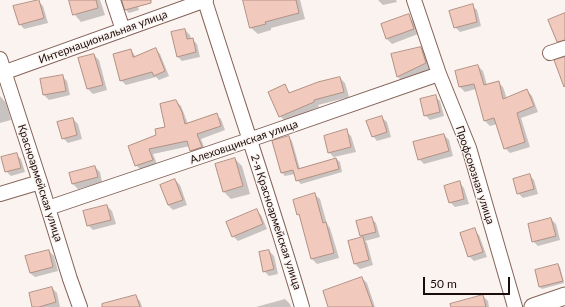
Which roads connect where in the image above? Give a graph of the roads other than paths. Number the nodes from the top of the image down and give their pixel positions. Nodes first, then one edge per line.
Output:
1 (113, 0) edge
2 (206, 0) edge
3 (414, 0) edge
4 (123, 30) junction
5 (565, 48) edge
6 (550, 53) dead end
7 (0, 59) edge
8 (2, 73) edge
9 (439, 74) junction
10 (249, 140) junction
11 (40, 182) junction
12 (0, 194) edge
13 (48, 208) junction
14 (565, 296) edge
15 (80, 307) edge
16 (302, 307) edge
17 (515, 307) edge
18 (533, 307) edge

1 - 4 street
2 - 4 street, Интернациональная улица
2 - 10 street, 2-я Красноармейская улица
3 - 9 street, Профсоюзная улица
4 - 8 street, Интернациональная улица
5 - 6 street
7 - 8 street, Красноармейская улица
8 - 11 street, Красноармейская улица
9 - 10 street, Алеховщинская улица
9 - 17 street, Профсоюзная улица
10 - 13 street, Алеховщинская улица
10 - 16 street, 2-я Красноармейская улица
11 - 12 street
11 - 13 street, Красноармейская улица
13 - 15 street, Красноармейская улица
14 - 18 street

